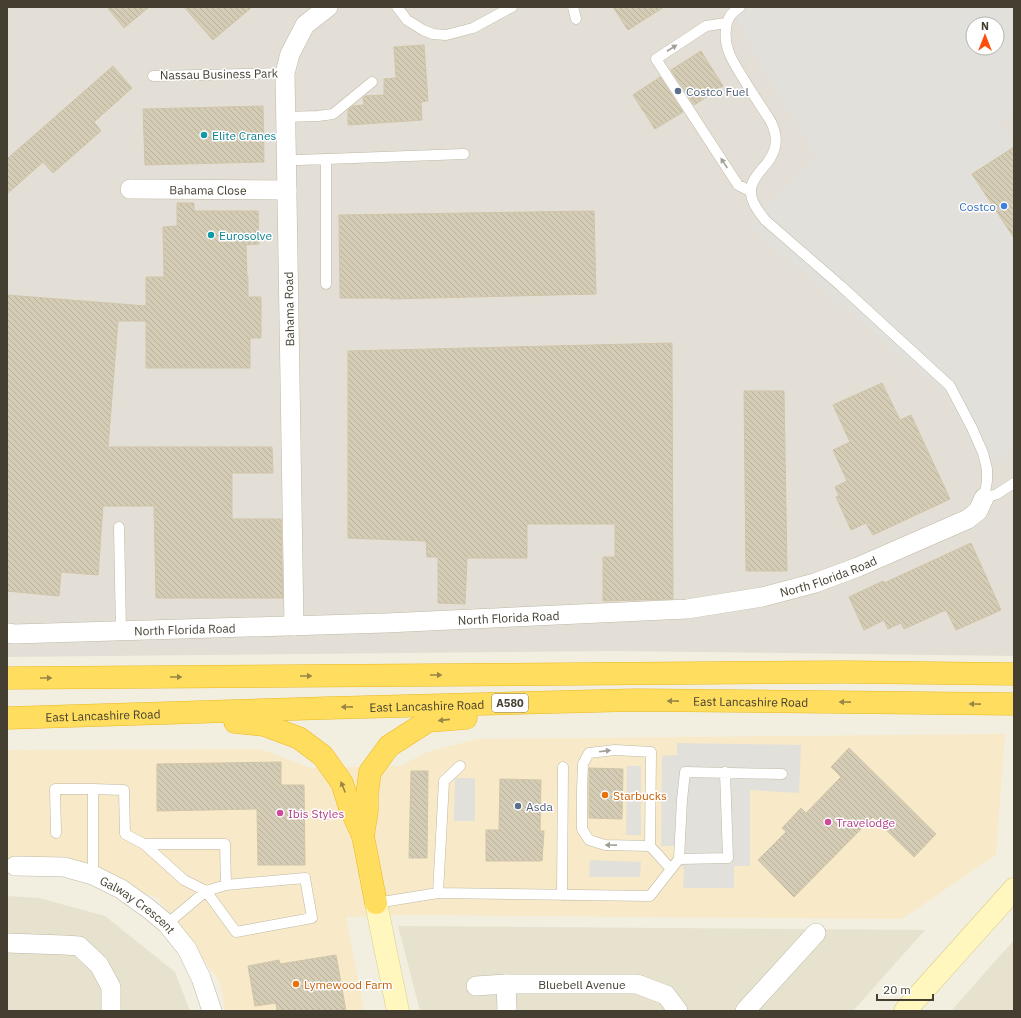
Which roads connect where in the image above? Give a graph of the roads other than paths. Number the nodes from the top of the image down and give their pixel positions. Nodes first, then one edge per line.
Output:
1 (328, 7) edge
2 (397, 7) edge
3 (512, 7) edge
4 (573, 7) edge
5 (740, 7) edge
6 (576, 19) dead end
7 (726, 23) junction
8 (285, 73) junction
9 (153, 76) dead end
10 (372, 82) dead end
11 (285, 117) junction
12 (464, 154) dead end
13 (326, 159) junction
14 (286, 160) junction
15 (130, 188) dead end
16 (287, 190) junction
17 (750, 191) junction
18 (326, 284) dead end
19 (1014, 483) edge
20 (984, 498) junction
21 (119, 527) dead end
22 (294, 626) junction
23 (121, 631) junction
24 (7, 633) edge
25 (1014, 674) edge
26 (7, 678) edge
27 (636, 700) junction
28 (1014, 704) edge
29 (158, 714) junction
30 (7, 718) edge
31 (460, 766) dead end
32 (563, 767) dead end
33 (725, 772) junction
34 (782, 774) dead end
35 (93, 789) junction
36 (56, 833) dead end
37 (363, 836) junction
38 (144, 844) junction
39 (650, 846) junction
40 (680, 859) junction
41 (11, 866) edge
42 (671, 869) junction
43 (93, 875) junction
44 (226, 885) junction
45 (1014, 889) edge
46 (206, 891) junction
47 (438, 893) junction
48 (562, 895) junction
49 (376, 903) junction
50 (167, 924) junction
51 (816, 932) dead end
52 (7, 943) edge
53 (506, 984) junction
54 (476, 986) dead end
55 (111, 1011) edge
56 (212, 1011) edge
57 (398, 1011) edge
58 (507, 1011) edge
59 (678, 1011) edge
60 (745, 1011) edge
61 (905, 1011) edge

1 - 8 street, Bahama Road
2 - 3 lane
4 - 6 lane
5 - 7 lane
7 - 17 lane
17 -> 7 lane
8 - 9 lane, Nassau Business Park
8 - 11 street, Bahama Road
10 - 11 lane
11 - 14 street, Bahama Road
12 - 13 lane
13 - 14 lane
13 - 18 lane
14 - 16 street, Bahama Road
15 - 16 street, Bahama Close
16 - 22 street, Bahama Road
17 - 20 lane
19 - 20 lane
20 - 22 street, North Florida Road
21 - 23 lane
22 - 23 street, North Florida Road
23 - 24 street, North Florida Road
26 -> 25 highway
28 -> 27 highway, East Lancashire Road / A580
27 -> 29 highway, East Lancashire Road / A580
27 -> 37 highway
29 - 30 highway, East Lancashire Road / A580
37 -> 29 highway
31 - 47 lane
32 - 48 lane
33 - 34 lane
33 - 40 lane
33 - 40 lane
35 - 36 lane
35 - 38 lane
35 - 43 lane
37 - 49 highway
38 - 44 lane
38 - 46 lane
39 -> 39 lane
39 - 42 lane
40 - 42 lane
41 - 43 street, Galway Crescent
42 - 48 lane
43 - 50 street, Galway Crescent
44 - 46 lane
44 - 46 lane
45 - 61 street
46 - 50 lane
47 - 48 lane
47 - 49 lane
49 - 57 street
50 - 56 street, Galway Crescent
51 - 60 street
52 - 55 street
53 - 54 street, Bluebell Avenue
53 - 58 street
53 - 59 street, Bluebell Avenue

